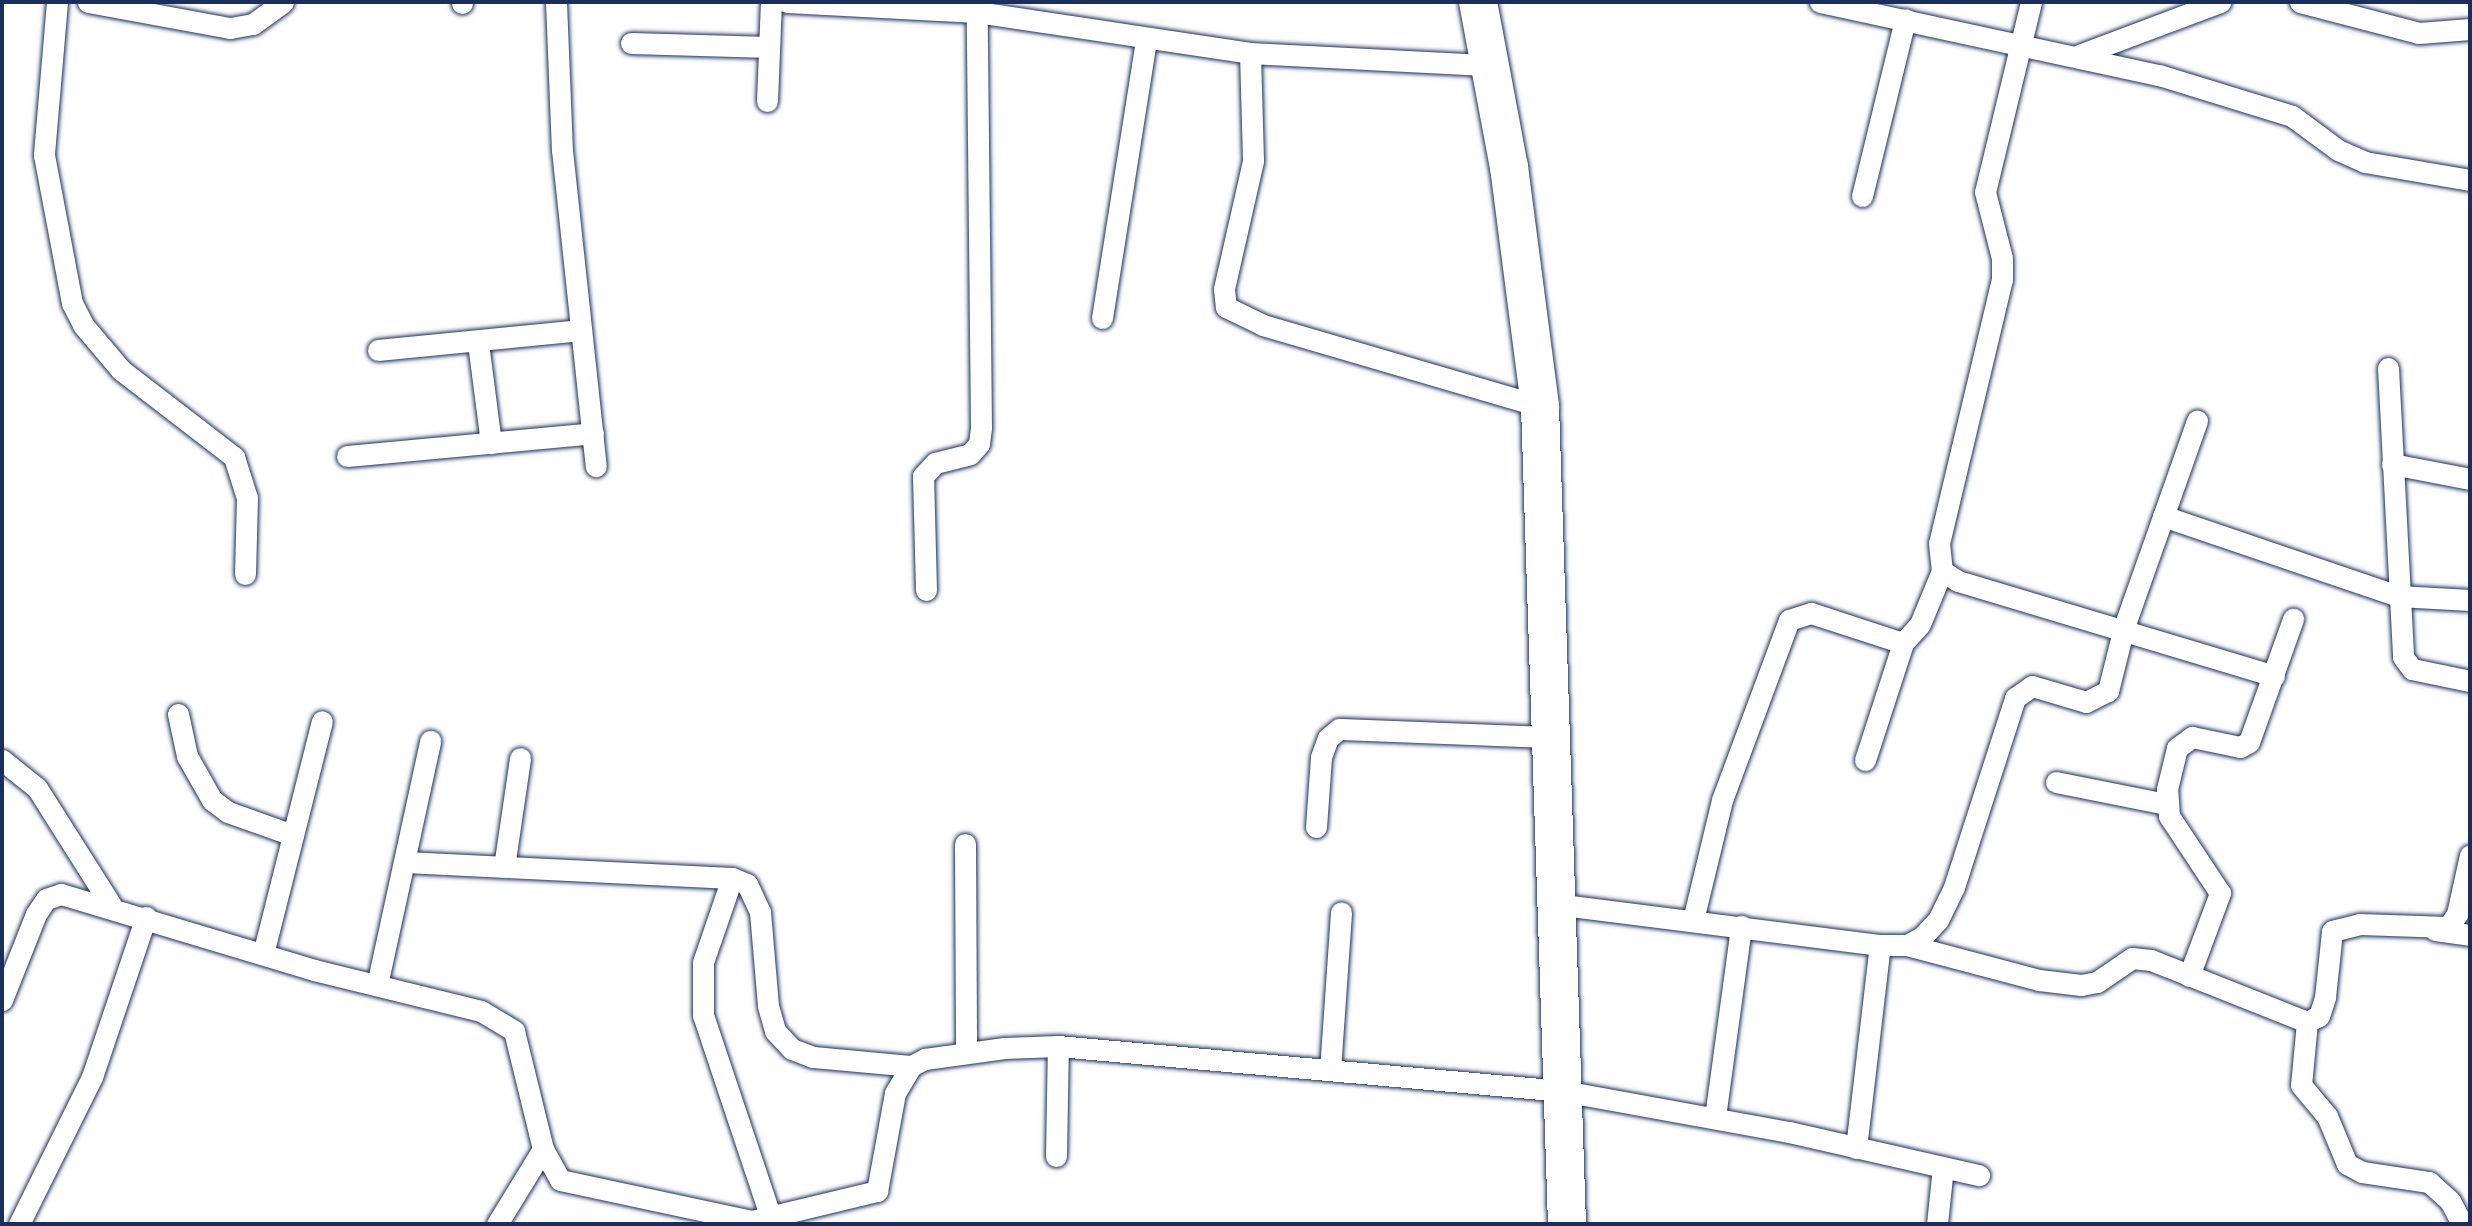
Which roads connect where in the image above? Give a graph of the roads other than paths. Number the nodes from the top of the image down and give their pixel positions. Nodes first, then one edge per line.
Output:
1 (57, 2) edge
2 (88, 2) edge
3 (284, 2) edge
4 (556, 2) edge
5 (772, 2) edge
6 (787, 2) edge
7 (1478, 2) edge
8 (1820, 2) edge
9 (2031, 2) edge
10 (2220, 2) edge
11 (2300, 2) edge
12 (923, 5) edge
13 (976, 12) junction
14 (1039, 12) edge
15 (1905, 19) junction
16 (2470, 29) edge
17 (1146, 40) junction
18 (631, 43) dead end
19 (2024, 43) junction
20 (769, 47) junction
21 (1250, 52) junction
22 (2079, 55) junction
23 (1490, 65) junction
24 (767, 101) dead end
25 (2470, 180) edge
26 (1862, 196) dead end
27 (1102, 318) dead end
28 (581, 330) junction
29 (478, 343) junction
30 (378, 350) dead end
31 (2388, 368) dead end
32 (1540, 406) junction
33 (2197, 421) dead end
34 (593, 433) junction
35 (491, 443) junction
36 (347, 456) dead end
37 (2392, 464) junction
38 (596, 466) dead end
39 (2470, 479) edge
40 (2163, 516) junction
41 (1942, 571) junction
42 (245, 575) dead end
43 (926, 590) dead end
44 (2398, 596) junction
45 (2470, 600) edge
46 (2293, 619) dead end
47 (2124, 628) junction
48 (1903, 643) junction
49 (2274, 676) junction
50 (2470, 681) edge
51 (178, 714) dead end
52 (322, 721) dead end
53 (1550, 737) junction
54 (430, 741) dead end
55 (520, 758) dead end
56 (2, 760) edge
57 (1865, 760) dead end
58 (2056, 782) dead end
59 (2166, 804) junction
60 (1316, 827) dead end
61 (293, 835) junction
62 (965, 844) dead end
63 (2470, 855) edge
64 (405, 862) junction
65 (504, 867) junction
66 (733, 878) junction
67 (1555, 904) junction
68 (111, 905) junction
69 (1341, 912) dead end
70 (146, 917) junction
71 (1693, 920) junction
72 (1741, 926) junction
73 (2434, 930) junction
74 (2470, 935) edge
75 (1880, 945) junction
76 (1907, 945) junction
77 (263, 954) junction
78 (2189, 976) junction
79 (377, 985) junction
80 (2, 1000) edge
81 (2307, 1022) junction
82 (1058, 1046) junction
83 (965, 1053) junction
84 (911, 1066) junction
85 (1330, 1070) junction
86 (1563, 1091) junction
87 (1715, 1117) junction
88 (1856, 1148) junction
89 (544, 1149) junction
90 (1056, 1156) dead end
91 (1943, 1167) junction
92 (1979, 1175) dead end
93 (774, 1222) edge
94 (19, 1224) edge
95 (497, 1224) edge
96 (1567, 1224) edge
97 (1937, 1224) edge
98 (2462, 1224) edge

1 - 42 street
2 - 3 street
4 - 28 street
5 - 20 street
6 - 12 street
7 - 23 highway
8 - 15 street
9 - 19 street
10 - 22 street
11 - 16 street
12 - 13 street
13 - 14 street
13 - 43 street
14 - 17 street
15 - 19 street
15 - 26 street
17 - 21 street
17 - 27 street
18 - 20 street
19 - 22 street
19 - 41 street
20 - 24 street
21 - 23 street
21 - 32 street
22 - 25 street
23 - 32 highway
28 - 29 street
28 - 34 street
29 - 30 street
29 - 35 street
31 - 37 street
32 - 53 highway
33 - 40 street
34 - 35 street
34 - 38 street
35 - 36 street
37 - 39 street
37 - 44 street
40 - 44 street
40 - 47 street
41 - 47 street
41 - 48 street
44 - 45 street
44 - 50 street
46 - 49 street
47 - 49 street
47 - 76 street
48 - 57 street
48 - 71 street
49 - 59 street
51 - 61 street
52 - 61 street
53 - 60 street
53 - 67 highway
54 - 64 street
55 - 65 street
56 - 68 street
58 - 59 street
59 - 78 street
61 - 77 street
62 - 83 street
63 - 73 street
64 - 65 street
64 - 79 street
65 - 66 street
66 - 84 street
66 - 93 street
67 - 71 street
67 - 86 highway
68 - 70 street
68 - 80 street
69 - 85 street
70 - 77 street
70 - 94 street
71 - 72 street
72 - 75 street
72 - 87 street
73 - 74 street
73 - 81 street
75 - 76 street
75 - 88 street
76 - 78 street
77 - 79 street
78 - 81 street
79 - 89 street
81 - 98 street
82 - 83 street
82 - 85 street
82 - 90 street
83 - 84 street
84 - 93 street
85 - 86 street
86 - 87 street
86 - 96 highway
87 - 88 street
88 - 91 street
89 - 93 street
89 - 95 street
91 - 92 street
91 - 97 street

